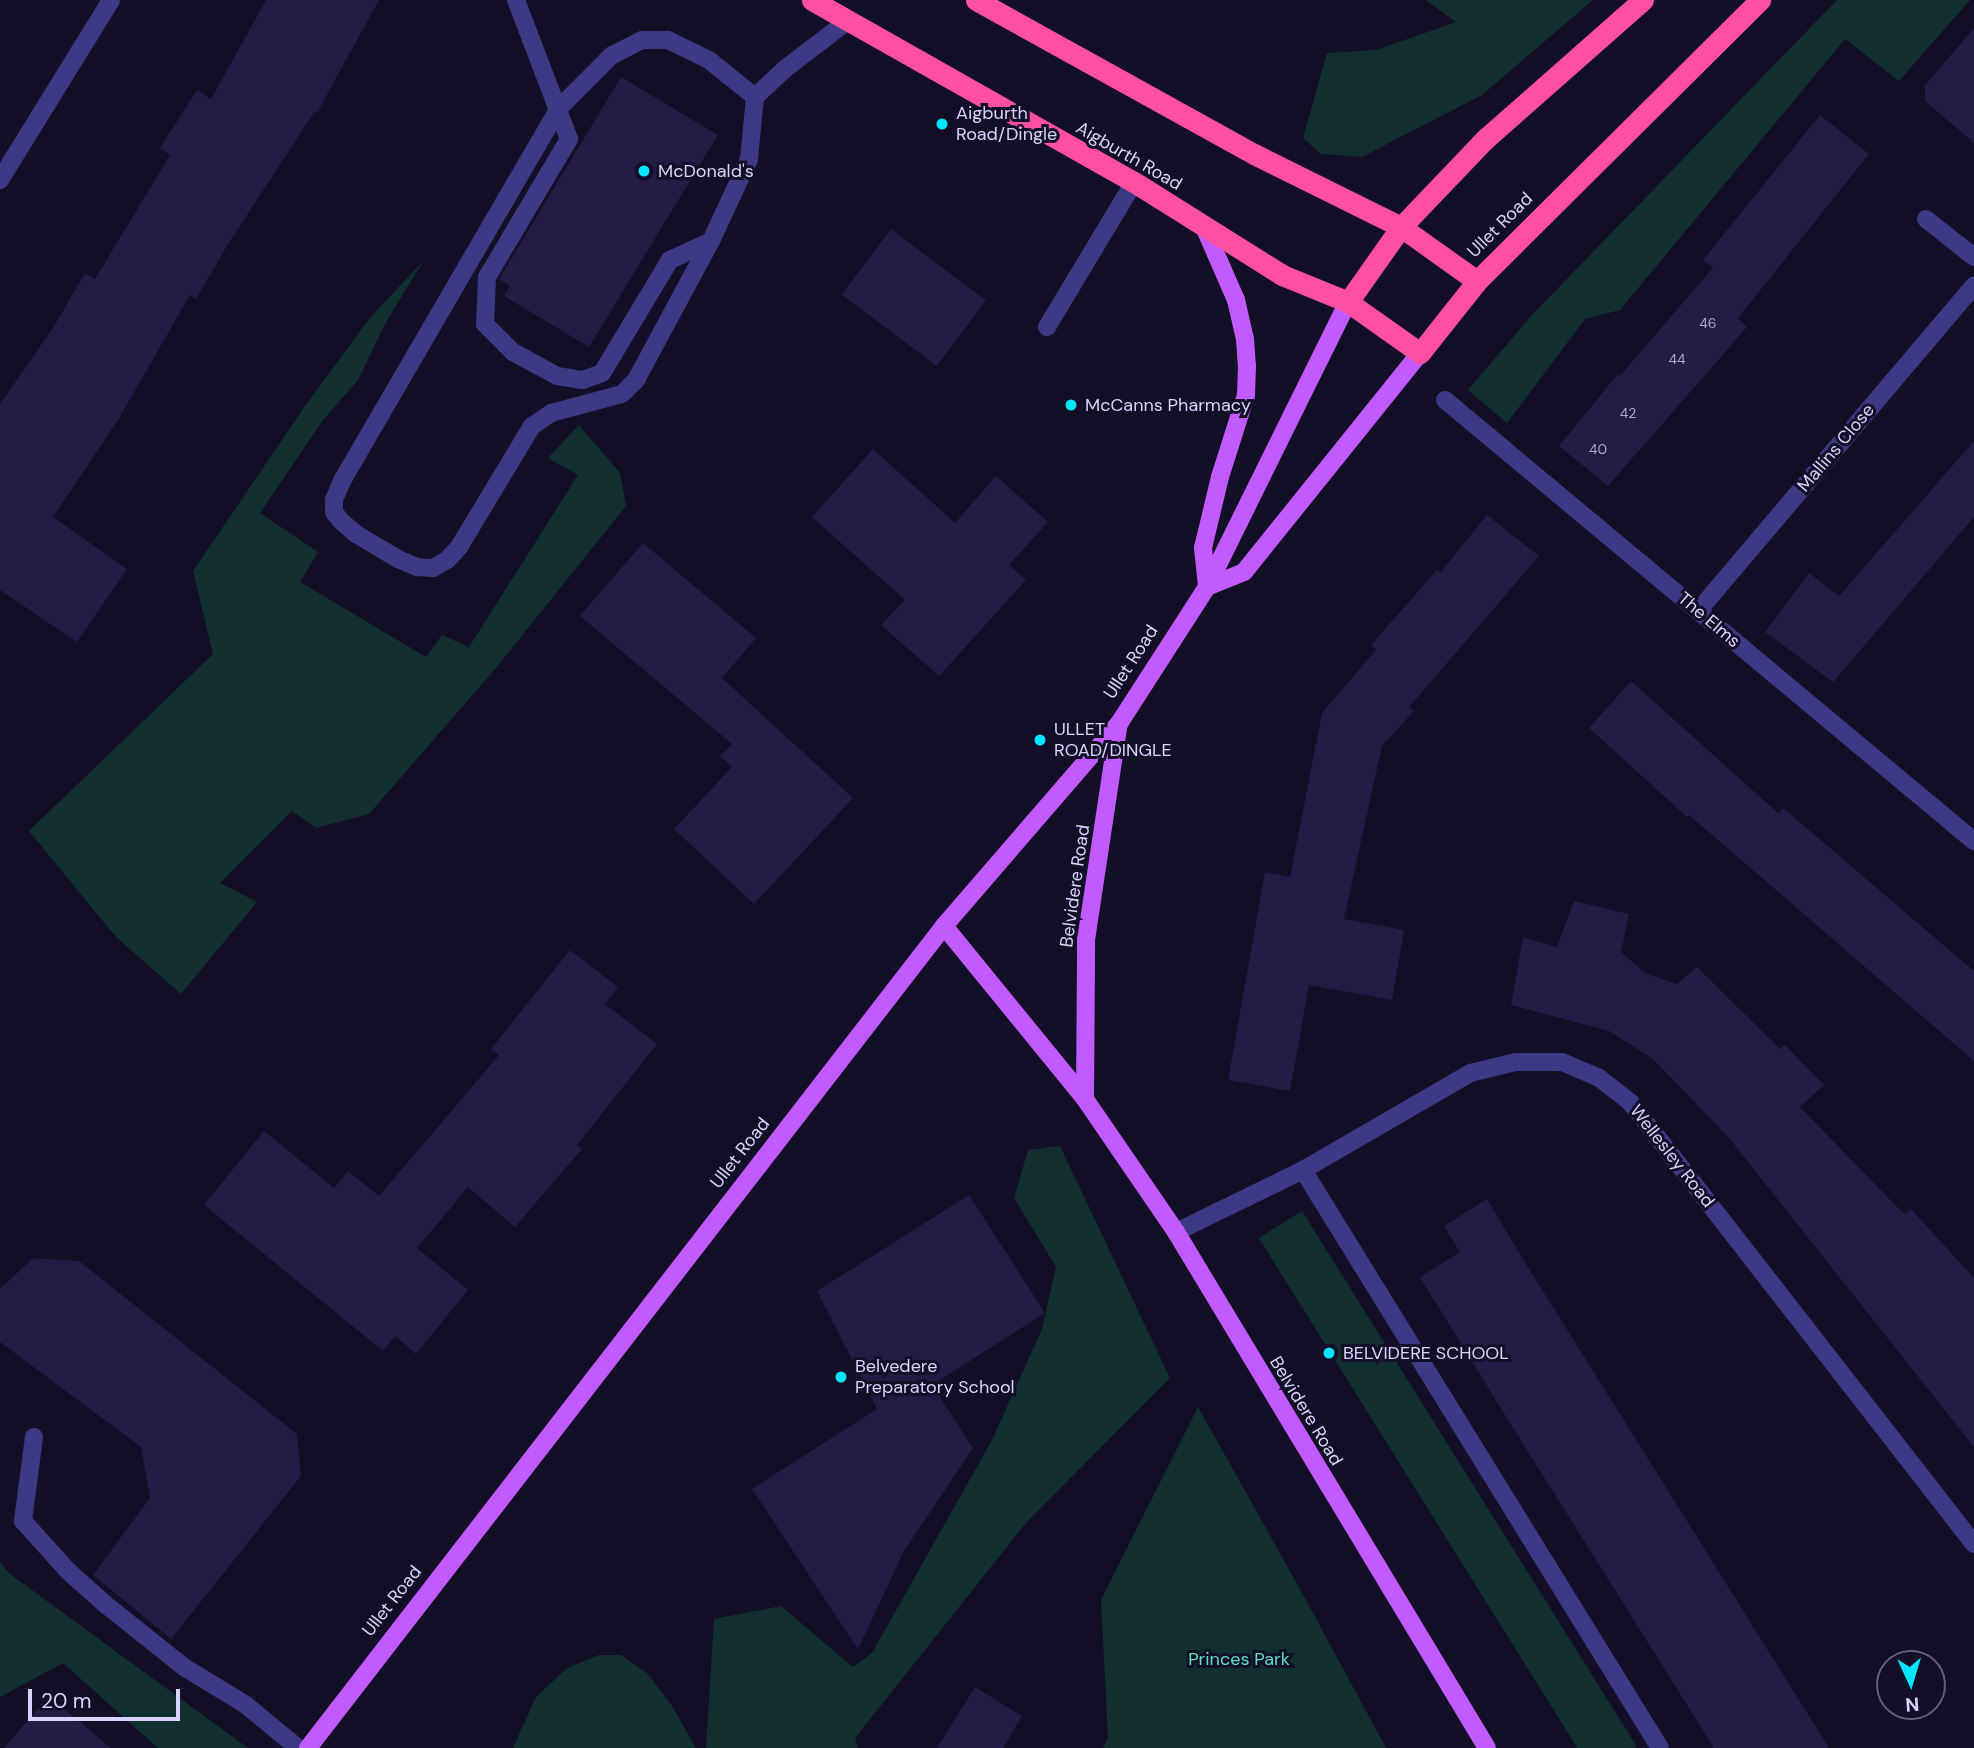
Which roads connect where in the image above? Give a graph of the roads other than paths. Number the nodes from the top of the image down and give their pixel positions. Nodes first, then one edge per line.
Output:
1 (111, 0) edge
2 (516, 0) edge
3 (812, 0) edge
4 (976, 0) edge
5 (1643, 0) edge
6 (1760, 0) edge
7 (849, 20) junction
8 (755, 97) junction
9 (559, 108) junction
10 (0, 180) edge
11 (1134, 182) junction
12 (1926, 219) dead end
13 (1401, 227) junction
14 (1205, 229) junction
15 (711, 241) junction
16 (1974, 257) edge
17 (1477, 281) junction
18 (1974, 285) edge
19 (1348, 302) junction
20 (1047, 327) dead end
21 (1420, 353) junction
22 (1445, 400) dead end
23 (1207, 587) junction
24 (1698, 611) junction
25 (1120, 722) junction
26 (1974, 841) edge
27 (944, 926) junction
28 (1085, 1099) junction
29 (1303, 1170) junction
30 (1176, 1232) junction
31 (34, 1437) dead end
32 (1974, 1544) edge
33 (298, 1748) edge
34 (308, 1748) edge
35 (1487, 1748) edge
36 (1660, 1748) edge

1 - 10 street
2 - 9 street
3 - 7 highway, Aigburth Road
4 - 13 highway
5 - 13 highway, Ullet Road
6 - 17 highway, Ullet Road
7 - 8 street
7 - 11 highway, Aigburth Road
8 - 9 street
8 - 15 street
9 - 15 street
9 - 15 street
11 - 14 highway, Aigburth Road
11 - 20 street
12 - 16 street
13 - 17 highway
13 - 19 highway, Ullet Road
14 - 19 highway, Aigburth Road
14 - 23 main road
17 - 21 highway, Ullet Road
18 - 24 street, Mallins Close
19 - 21 highway, Aigburth Road
19 - 23 main road, Ullet Road
21 - 23 main road, Ullet Road
22 - 24 street, The Elms
23 - 25 main road, Ullet Road
24 - 26 street, The Elms
25 - 27 main road, Ullet Road
25 - 28 main road, Belvidere Road
27 - 28 main road, Belvidere Road
27 - 34 main road, Ullet Road
28 - 30 main road, Belvidere Road
29 - 30 street, Wellesley Road
29 - 32 street, Wellesley Road
29 - 36 street
30 - 35 main road, Belvidere Road
31 - 33 street

